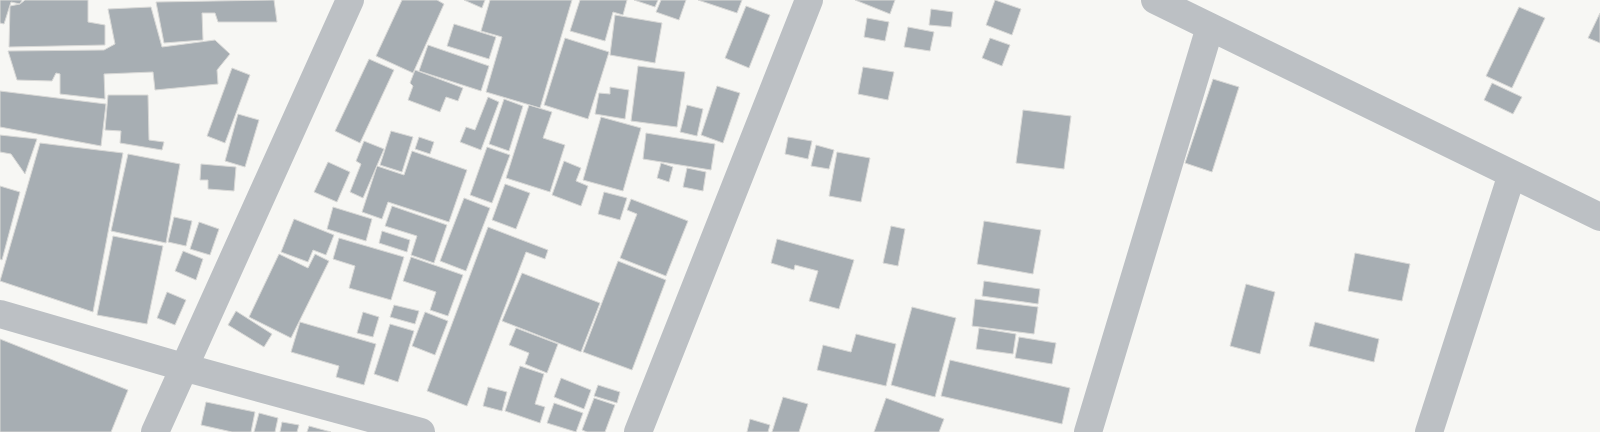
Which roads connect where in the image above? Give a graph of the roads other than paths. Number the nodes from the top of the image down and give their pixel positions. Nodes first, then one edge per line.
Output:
1 (350, 0) edge
2 (809, 0) edge
3 (1155, 0) edge
4 (1210, 27) junction
5 (1512, 174) junction
6 (1600, 218) edge
7 (0, 314) edge
8 (184, 368) junction
9 (155, 432) edge
10 (421, 432) edge
11 (638, 432) edge
12 (1088, 432) edge
13 (1429, 432) edge

1 - 8 street
2 - 11 street
3 - 4 street
4 - 5 street
4 - 12 street
5 - 6 street
5 - 13 street
7 - 8 street
8 - 9 street
8 - 10 street

